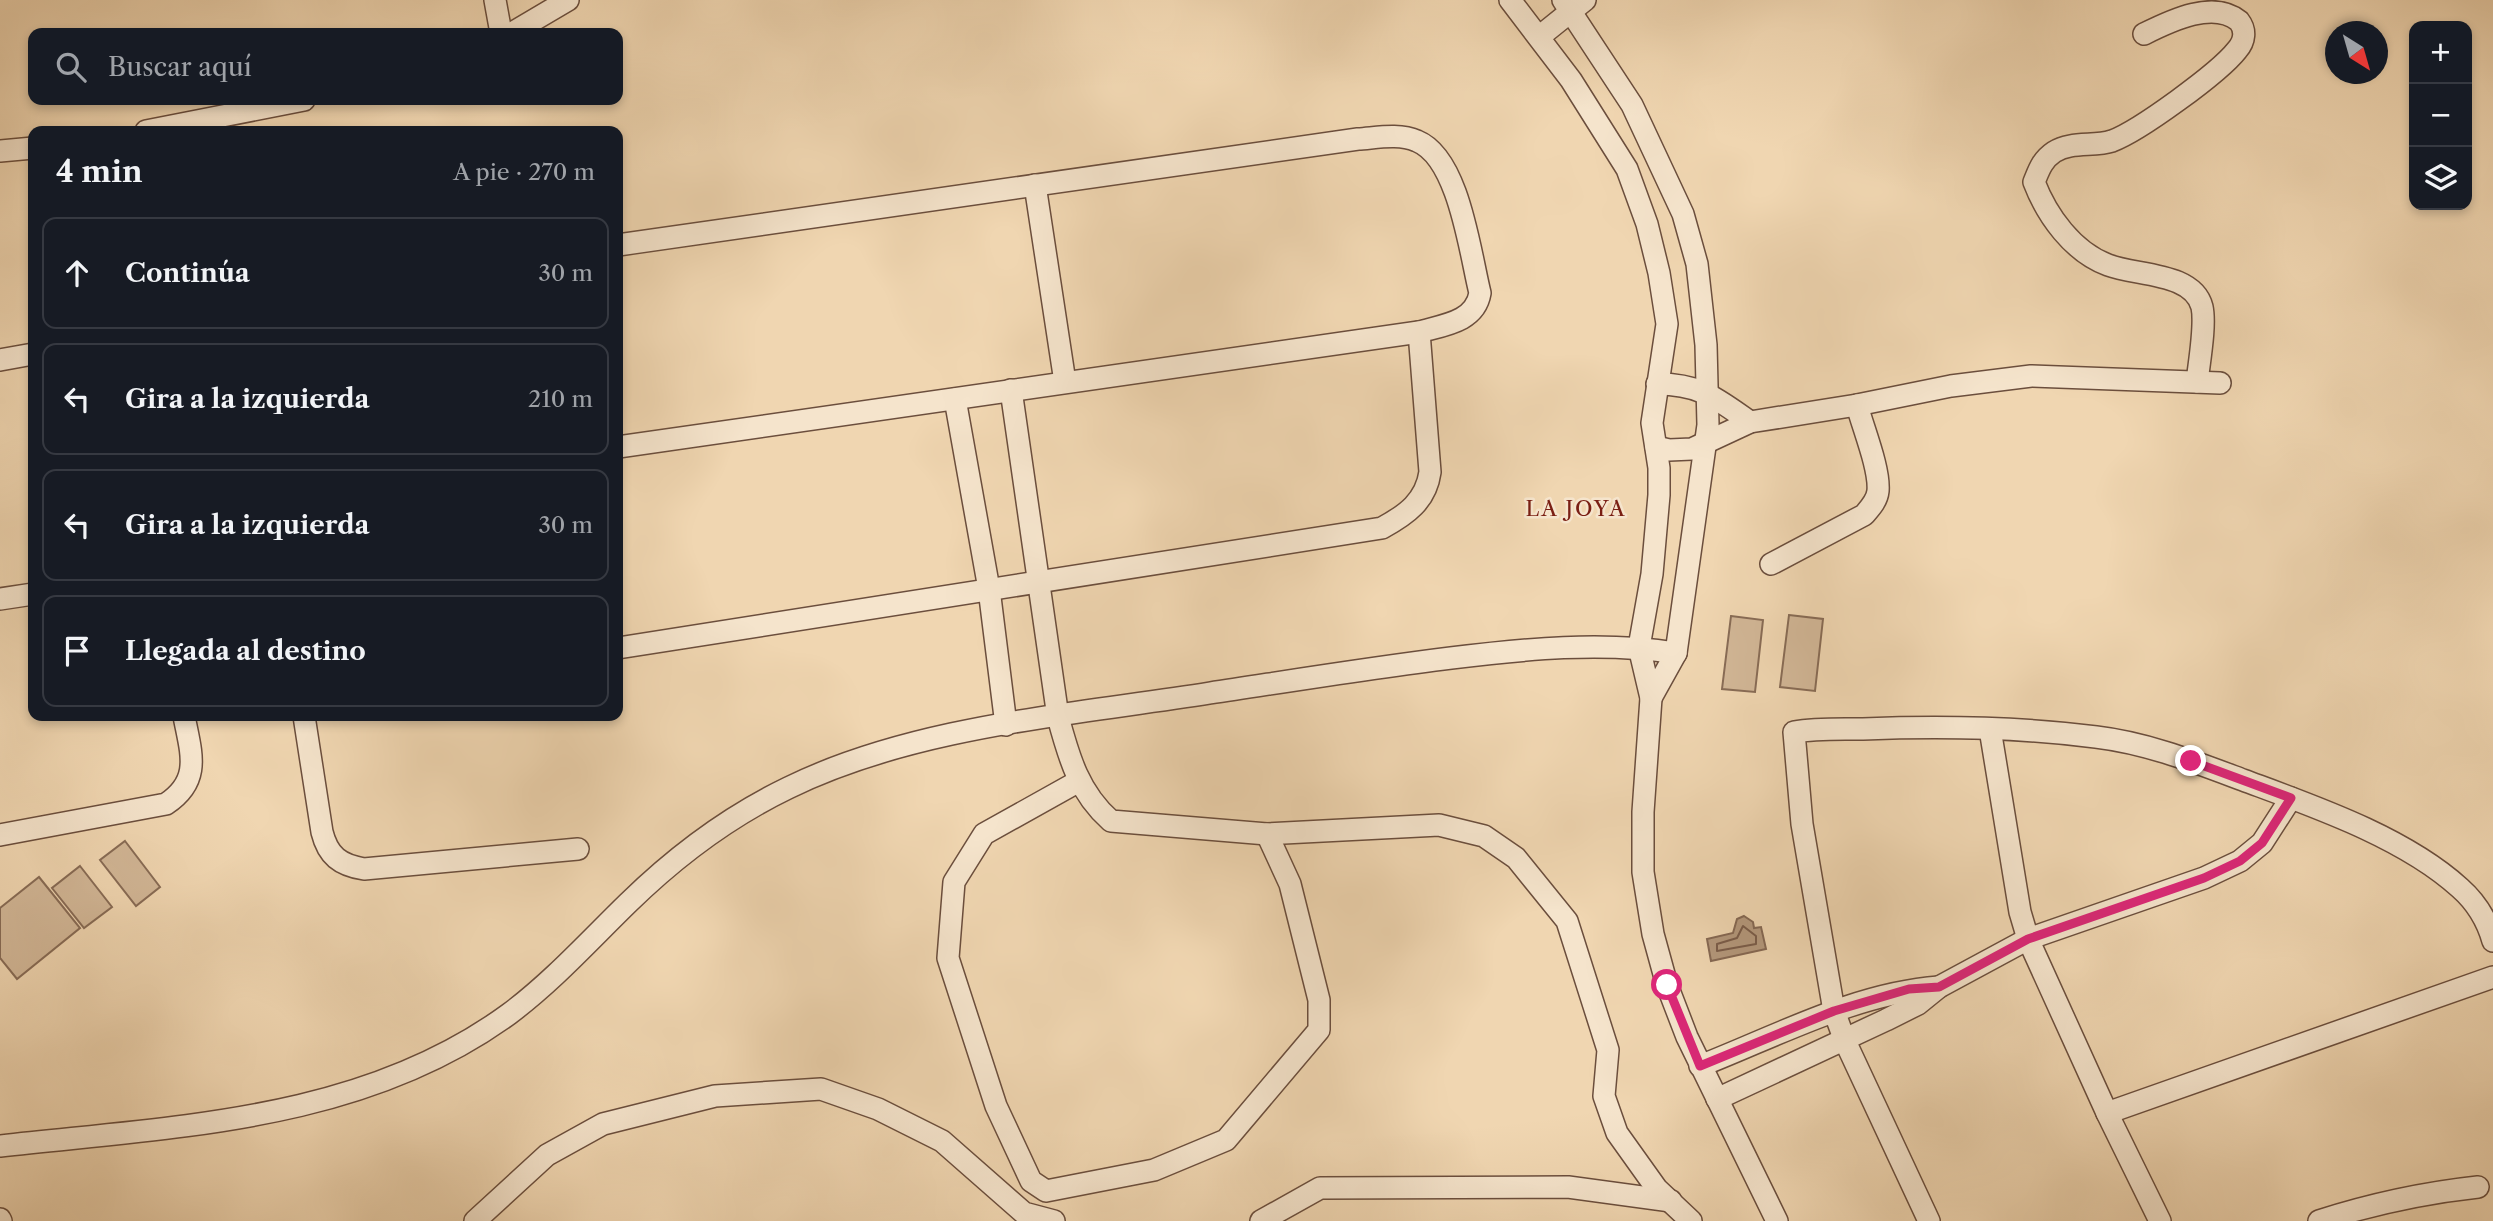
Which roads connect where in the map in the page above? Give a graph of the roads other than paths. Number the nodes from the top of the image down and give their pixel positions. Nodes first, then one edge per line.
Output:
1 (495, 0) edge
2 (568, 0) edge
3 (1510, 0) edge
4 (1573, 4) edge
5 (500, 28) edge
6 (520, 28) edge
7 (2144, 34) dead end
8 (1539, 37) junction
9 (279, 105) edge
10 (171, 126) edge
11 (28, 148) edge
12 (0, 151) edge
13 (1035, 185) junction
14 (623, 244) edge
15 (1419, 332) junction
16 (28, 355) edge
17 (0, 360) edge
18 (1065, 382) junction
19 (2197, 382) junction
20 (2220, 383) dead end
21 (1657, 384) junction
22 (1011, 390) junction
23 (1709, 393) junction
24 (956, 399) junction
25 (1857, 405) junction
26 (1750, 422) junction
27 (1706, 445) junction
28 (623, 446) edge
29 (1656, 447) junction
30 (1771, 564) dead end
31 (1038, 581) junction
32 (989, 589) junction
33 (28, 595) edge
34 (0, 599) edge
35 (623, 647) edge
36 (1639, 647) junction
37 (1676, 653) junction
38 (1651, 698) junction
39 (1058, 717) junction
40 (185, 721) edge
41 (305, 721) edge
42 (1006, 725) junction
43 (1990, 729) junction
44 (1079, 781) junction
45 (2291, 798) junction
46 (1267, 834) junction
47 (0, 835) edge
48 (578, 849) dead end
49 (2028, 939) junction
50 (2493, 941) edge
51 (2493, 977) edge
52 (1939, 987) junction
53 (1834, 1011) junction
54 (1780, 1034) junction
55 (1845, 1041) junction
56 (1793, 1065) junction
57 (1700, 1066) junction
58 (1717, 1099) junction
59 (2106, 1113) junction
60 (0, 1146) edge
61 (2478, 1187) dead end
62 (1671, 1201) junction
63 (475, 1221) edge
64 (1054, 1221) edge
65 (1261, 1221) edge
66 (1691, 1221) edge
67 (1777, 1221) edge
68 (1930, 1221) edge
69 (2160, 1221) edge
70 (2319, 1221) edge

1 - 5 street
2 - 6 street
3 - 8 street
4 - 8 street
4 - 23 street
7 - 19 street
8 - 21 street
9 - 10 street
11 - 12 street
13 - 14 street
13 - 15 street
13 - 18 street
15 - 18 street
15 - 31 street
16 - 17 street
18 - 22 street
19 - 20 street
19 - 25 street
21 - 23 street
21 - 29 street
22 - 24 street
22 - 31 street
23 - 26 street
23 - 27 street
24 - 28 street
24 - 32 street
25 - 26 street
25 - 30 street
26 - 27 street
27 - 29 street
27 - 37 street
29 - 36 street
31 - 32 street
31 - 39 street
32 - 35 street
32 - 42 street
33 - 34 street
36 - 37 street
36 - 38 street
36 - 39 street
37 - 38 street
38 - 57 street
39 - 42 street
39 - 44 street
40 - 47 street
41 - 48 street
42 - 60 street
43 - 45 street
43 - 49 street
43 - 53 street
44 - 46 street
44 - 46 street
45 - 49 street
45 - 50 street
46 - 62 street
49 - 52 street
49 - 59 street
51 - 59 street
52 - 53 street
52 - 55 street
53 - 54 street
53 - 55 street
54 - 56 street
54 - 57 street
55 - 56 street
55 - 68 street
56 - 58 street
57 - 58 street
58 - 67 street
59 - 69 street
61 - 70 street
62 - 65 street
62 - 66 street
63 - 64 street

